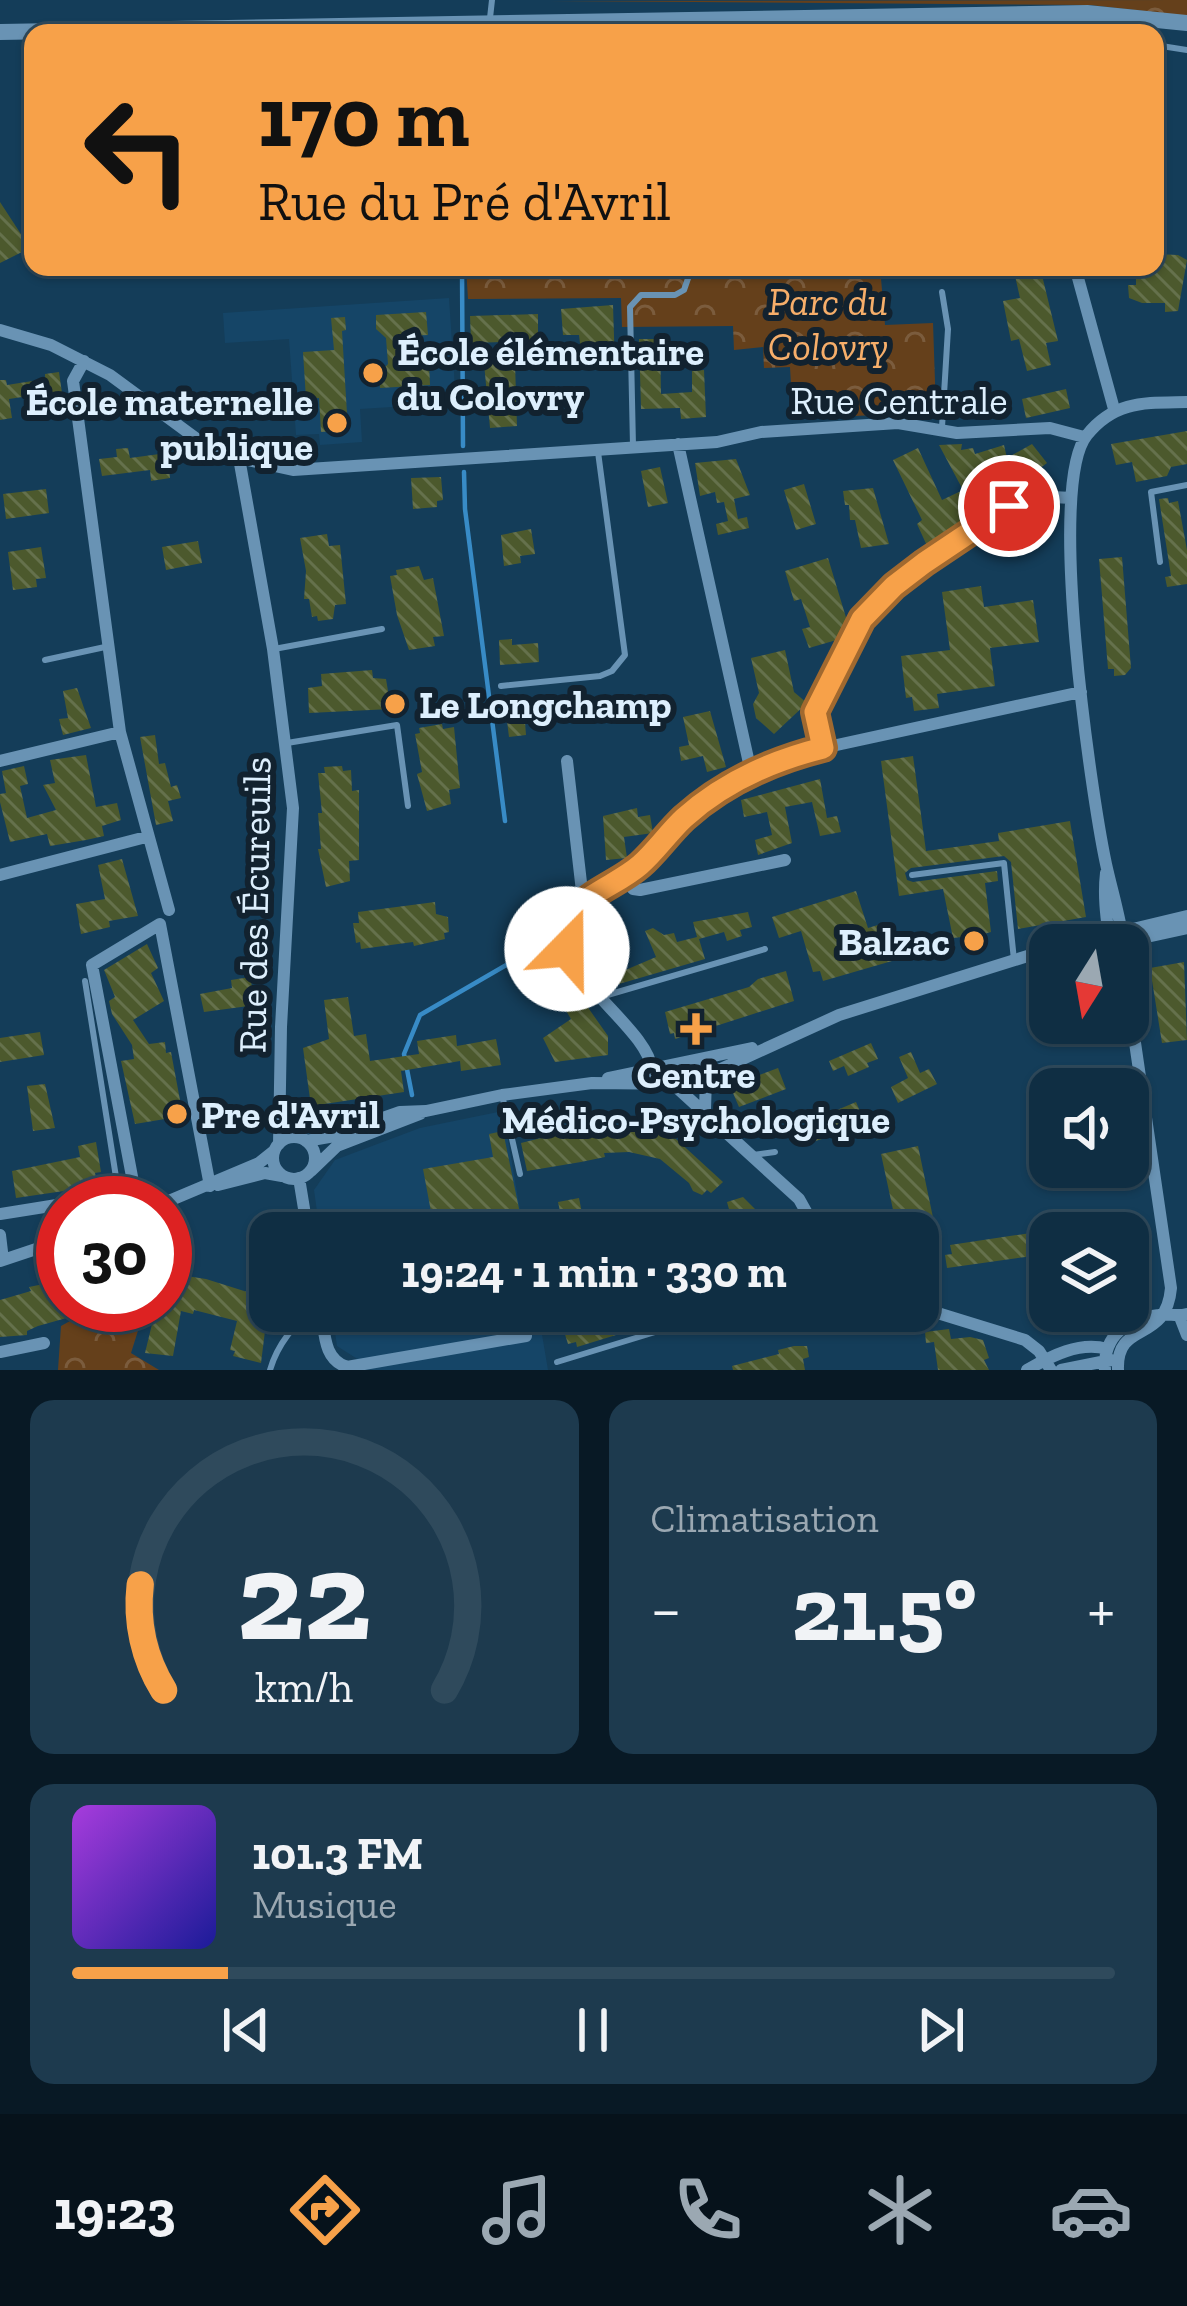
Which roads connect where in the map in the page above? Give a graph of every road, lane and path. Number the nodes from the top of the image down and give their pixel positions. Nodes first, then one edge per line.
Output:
1 (492, 0) edge
2 (993, 14) junction
3 (490, 22) junction
4 (1187, 23) edge
5 (443, 24) edge
6 (514, 24) edge
7 (652, 24) edge
8 (1000, 24) edge
9 (689, 276) edge
10 (1077, 276) edge
11 (942, 292) dead end
12 (0, 330) edge
13 (84, 361) junction
14 (1187, 402) edge
15 (1114, 409) junction
16 (941, 430) junction
17 (1084, 437) junction
18 (678, 444) junction
19 (632, 446) junction
20 (598, 448) junction
21 (246, 459) junction
22 (1187, 485) edge
23 (1071, 498) junction
24 (1160, 562) dead end
25 (382, 629) dead end
26 (108, 646) junction
27 (273, 649) junction
28 (44, 660) dead end
29 (501, 686) dead end
30 (1082, 692) junction
31 (120, 732) junction
32 (287, 742) junction
33 (823, 748) junction
34 (567, 760) dead end
35 (0, 761) edge
36 (752, 772) junction
37 (408, 806) dead end
38 (146, 837) junction
39 (785, 860) dead end
40 (0, 875) edge
41 (912, 875) dead end
42 (623, 878) junction
43 (583, 900) junction
44 (169, 910) dead end
45 (1187, 916) edge
46 (1114, 924) edge
47 (1187, 928) edge
48 (1149, 929) edge
49 (1149, 934) edge
50 (765, 949) dead end
51 (1029, 958) edge
52 (1029, 962) edge
53 (1016, 963) junction
54 (85, 981) dead end
55 (600, 997) junction
56 (1135, 1044) edge
57 (765, 1046) junction
58 (696, 1062) junction
59 (673, 1066) junction
60 (644, 1075) junction
61 (706, 1077) junction
62 (674, 1085) junction
63 (502, 1095) junction
64 (281, 1099) junction
65 (705, 1110) junction
66 (426, 1111) junction
67 (305, 1140) junction
68 (276, 1147) junction
69 (775, 1152) dead end
70 (753, 1155) junction
71 (305, 1174) junction
72 (520, 1174) dead end
73 (282, 1175) junction
74 (116, 1176) edge
75 (132, 1176) edge
76 (210, 1186) junction
77 (192, 1193) edge
78 (36, 1209) edge
79 (307, 1212) edge
80 (806, 1212) edge
81 (0, 1214) edge
82 (0, 1235) edge
83 (36, 1249) edge
84 (1, 1261) edge
85 (1179, 1289) edge
86 (939, 1313) edge
87 (1165, 1313) junction
88 (1184, 1316) edge
89 (293, 1332) edge
90 (326, 1332) edge
91 (655, 1332) edge
92 (1187, 1335) edge
93 (526, 1336) dead end
94 (44, 1343) dead end
95 (1106, 1347) junction
96 (0, 1352) edge
97 (557, 1362) dead end
98 (1048, 1365) edge
99 (1111, 1365) edge
100 (351, 1369) edge
101 (270, 1370) edge
102 (1027, 1370) edge
103 (1060, 1370) edge

1 - 3 lane
2 - 4 main road
2 - 7 main road
2 - 8 street
3 - 5 main road
3 - 6 main road
9 - 19 lane
10 - 15 street
11 - 16 lane
12 - 13 street, Rue Centrale
13 - 21 street, Rue Centrale
13 - 26 street
14 - 15 street
15 - 17 street
16 - 17 street, Rue Centrale
16 - 18 street, Rue Centrale
17 - 23 street
18 - 19 street, Rue Centrale
18 - 36 street
19 - 20 street, Rue Centrale
20 - 21 street, Rue Centrale
20 - 29 lane
21 - 27 street, Rue des Écureuils
22 - 24 lane
23 - 30 street
23 - 33 street
25 - 27 lane
26 - 28 lane
26 - 31 street
27 - 32 street, Rue des Écureuils
30 - 33 street
30 - 46 street
31 - 35 street
31 - 38 street
32 - 37 lane
32 - 64 street, Rue des Écureuils
33 - 36 street
34 - 43 street
36 - 42 street
38 - 40 street
38 - 44 street
39 - 42 street
41 - 53 lane
42 - 43 street
43 - 55 street
45 - 48 street
47 - 49 street
50 - 55 lane
51 - 53 street
52 - 53 street
53 - 57 street
54 - 74 lane
55 - 60 street
56 - 85 street
57 - 58 street
57 - 61 street
58 - 59 street
58 - 61 street
59 - 60 street
59 - 62 street
60 - 62 street
60 - 63 street
61 - 62 street
61 - 65 street
62 - 65 street
63 - 66 street
63 - 72 lane
64 - 67 street, Rue des Écureuils
64 - 68 street, Rue des Écureuils
65 - 70 street
66 - 67 street
66 - 71 street
67 - 68 street
67 - 71 street
68 - 73 street
68 - 76 street
69 - 70 lane
70 - 80 street
71 - 73 street
71 - 79 street
73 - 76 street
75 - 76 street
76 - 77 street
78 - 81 street
82 - 84 street
83 - 84 street
85 - 87 street
86 - 98 street
87 - 88 street
87 - 95 street
87 - 99 street
88 - 92 street
89 - 101 lane
90 - 100 street
91 - 97 lane
93 - 100 street
94 - 96 street
95 - 98 street
95 - 99 street
98 - 102 street
99 - 103 street

